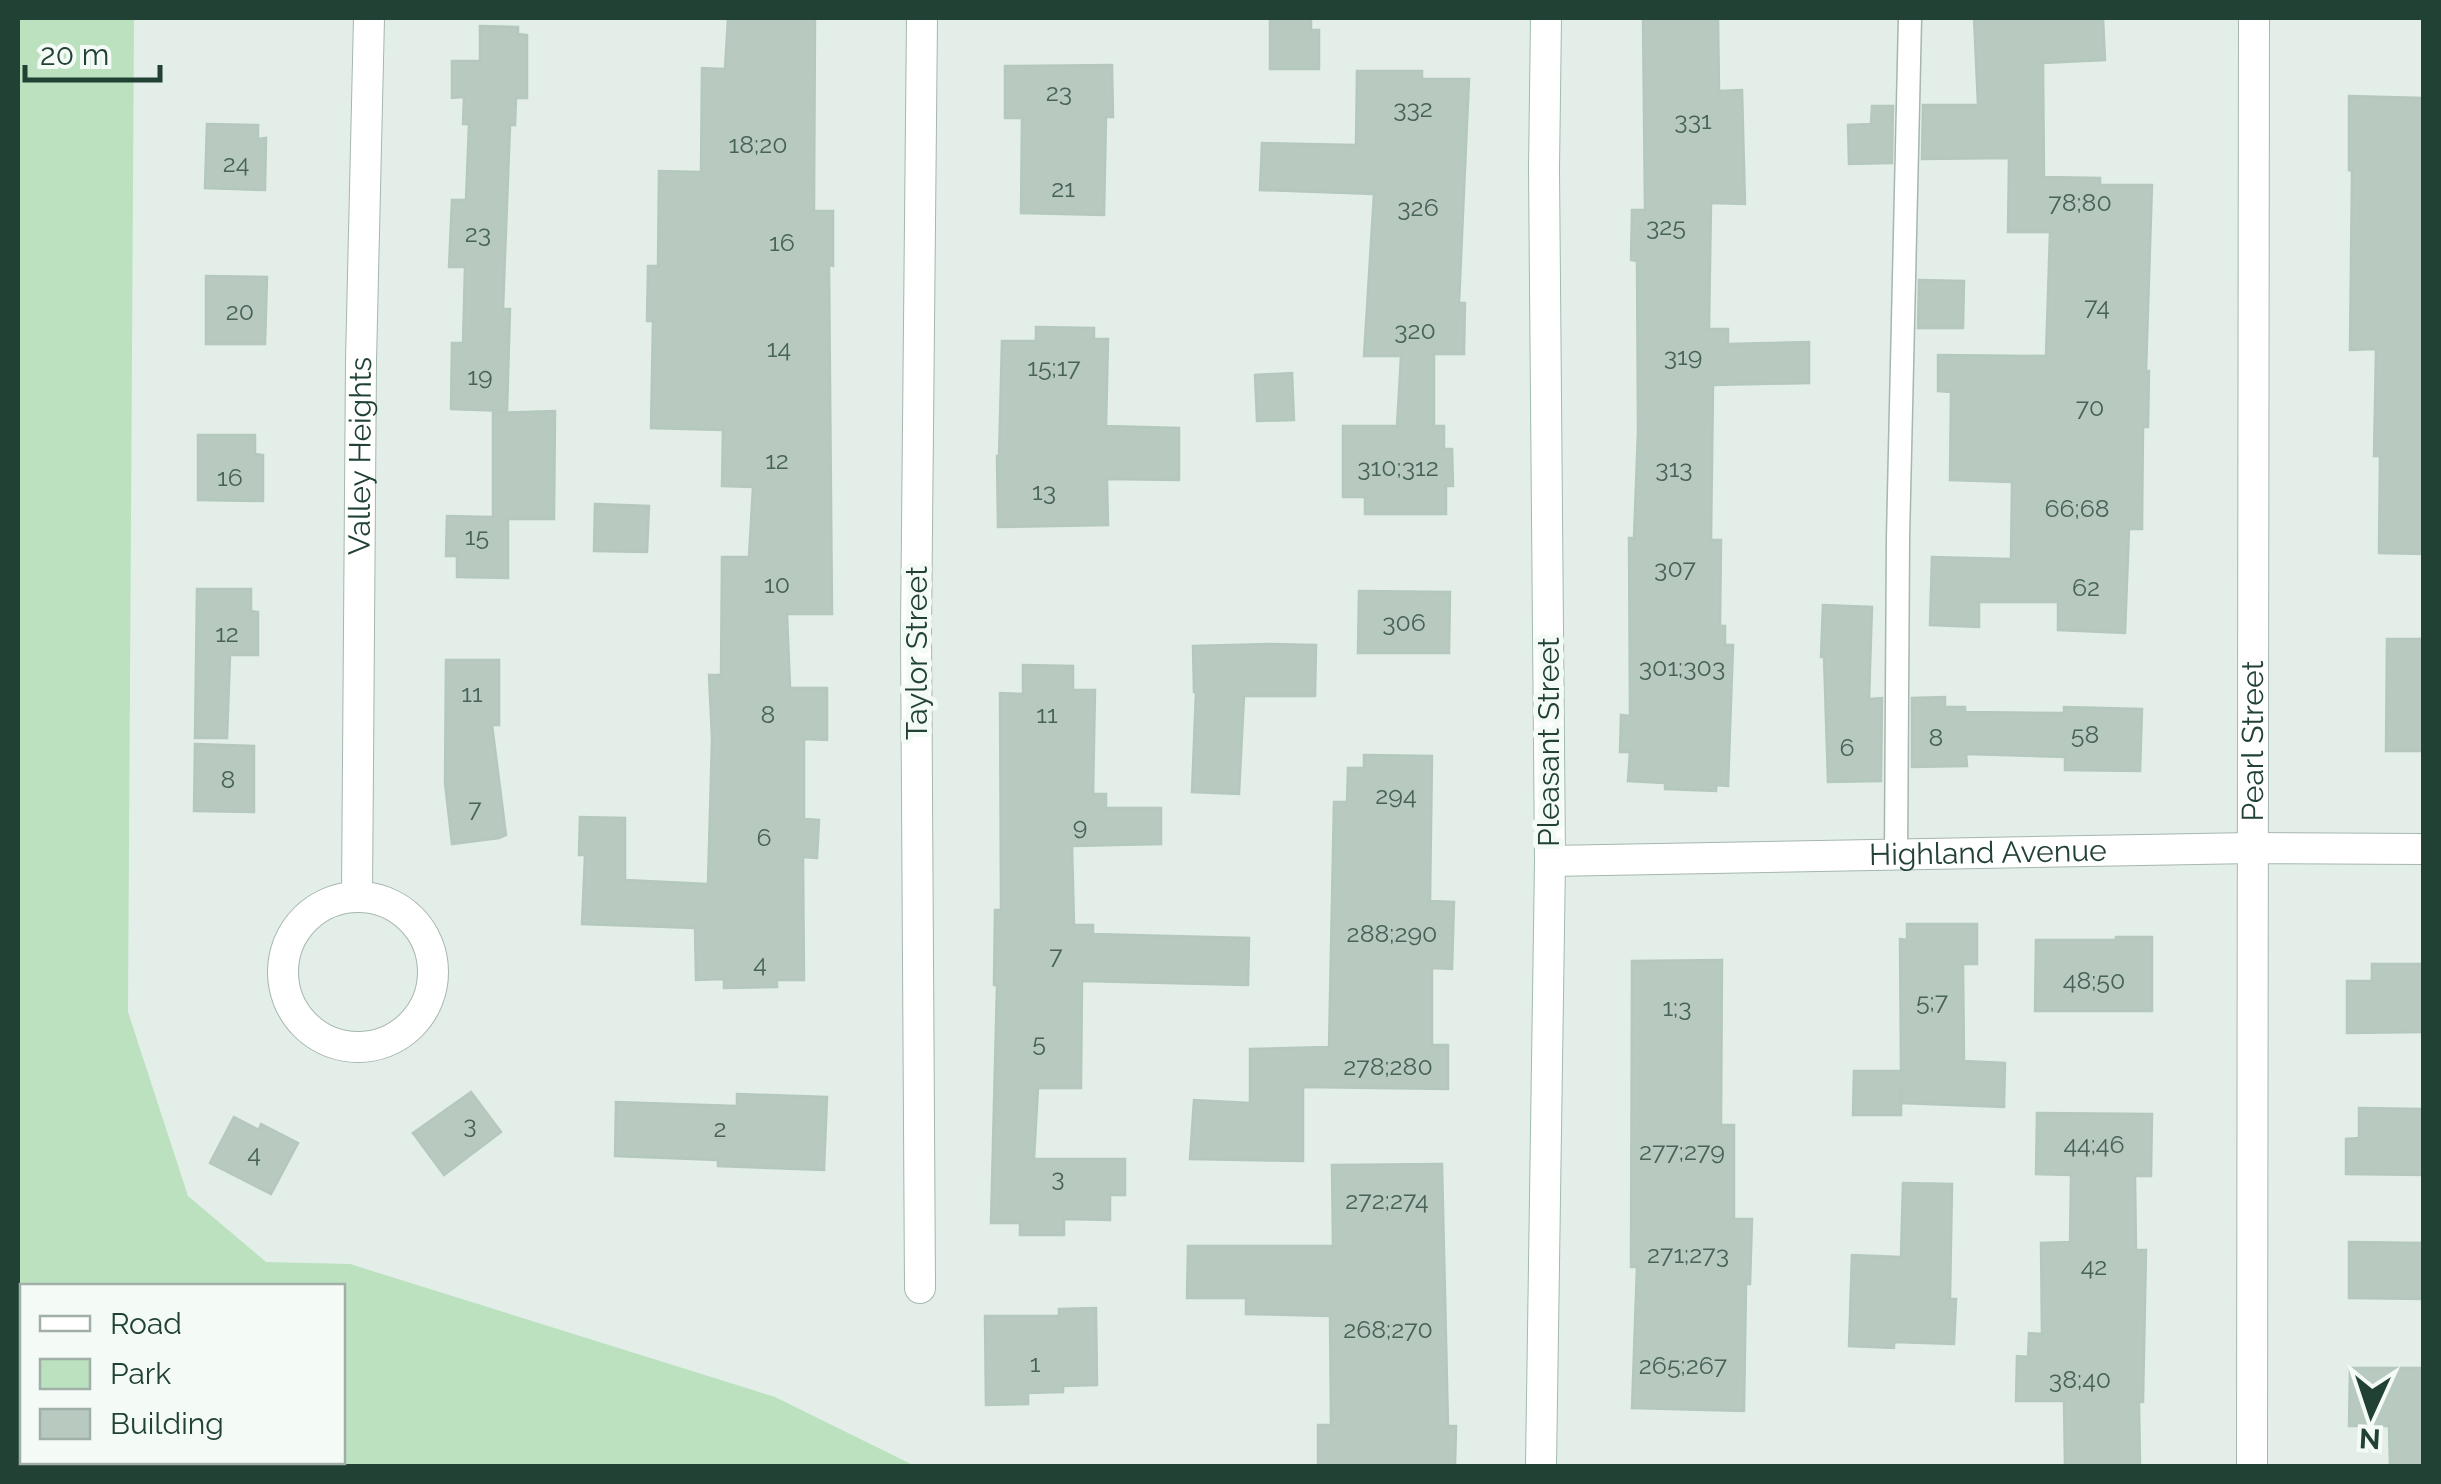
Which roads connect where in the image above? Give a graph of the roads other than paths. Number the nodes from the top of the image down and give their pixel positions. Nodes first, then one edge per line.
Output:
1 (369, 18) edge
2 (922, 18) edge
3 (1546, 18) edge
4 (1910, 18) edge
5 (2254, 18) edge
6 (2252, 848) junction
7 (2424, 849) edge
8 (1896, 855) junction
9 (1550, 861) junction
10 (357, 896) junction
11 (920, 1288) dead end
12 (1542, 1466) edge
13 (2252, 1466) edge

1 - 10 street, Valley Heights
2 - 11 street, Taylor Street
3 - 9 street, Pleasant Street
4 - 8 lane
5 - 6 street, Pearl Street
6 - 7 street, Highland Avenue
6 - 8 street, Highland Avenue
6 - 13 street, Pearl Street
8 - 9 street, Highland Avenue
9 - 12 street, Pleasant Street
10 - 10 street

